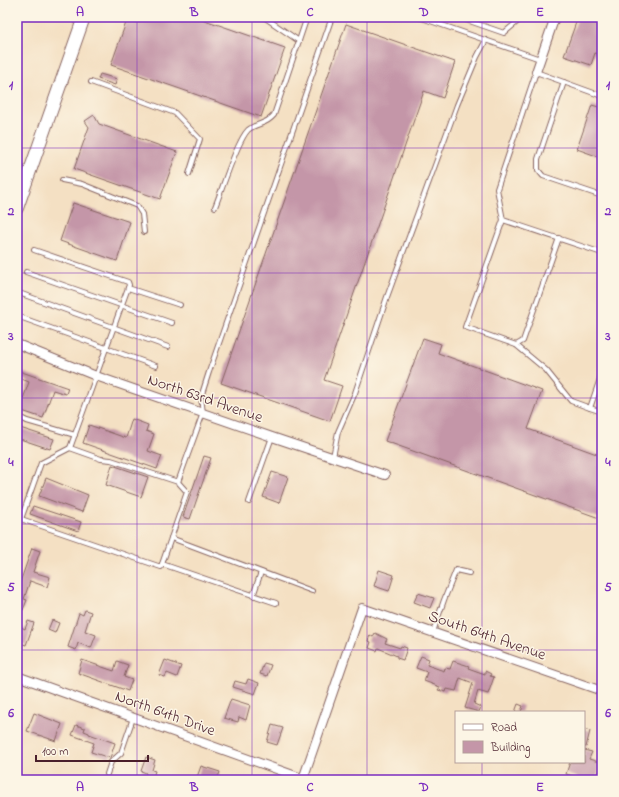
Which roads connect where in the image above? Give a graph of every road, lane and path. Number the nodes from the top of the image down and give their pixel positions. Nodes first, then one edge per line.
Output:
1 (84, 17) edge
2 (264, 17) edge
3 (307, 17) edge
4 (332, 17) edge
5 (419, 17) edge
6 (458, 17) edge
7 (523, 17) edge
8 (556, 17) edge
9 (486, 40) junction
10 (299, 41) junction
11 (541, 59) junction
12 (536, 72) junction
13 (91, 82) dead end
14 (564, 82) junction
15 (602, 96) edge
16 (189, 174) dead end
17 (62, 180) dead end
18 (602, 196) edge
19 (216, 207) dead end
20 (17, 208) edge
21 (504, 220) junction
22 (144, 232) dead end
23 (559, 238) junction
24 (34, 250) dead end
25 (602, 253) edge
26 (26, 272) dead end
27 (128, 288) junction
28 (19, 293) dead end
29 (121, 305) junction
30 (180, 305) dead end
31 (17, 316) edge
32 (172, 323) dead end
33 (114, 327) junction
34 (17, 344) edge
35 (516, 345) junction
36 (168, 347) dead end
37 (106, 348) junction
38 (156, 366) dead end
39 (602, 373) edge
40 (96, 376) junction
41 (590, 408) junction
42 (602, 412) edge
43 (204, 413) junction
44 (17, 416) edge
45 (75, 435) junction
46 (272, 437) junction
47 (70, 448) junction
48 (333, 458) junction
49 (385, 475) dead end
50 (178, 482) junction
51 (249, 502) dead end
52 (171, 538) junction
53 (162, 564) junction
54 (261, 572) junction
55 (469, 573) dead end
56 (312, 591) dead end
57 (253, 596) junction
58 (276, 603) dead end
59 (433, 632) junction
60 (17, 676) edge
61 (602, 690) edge
62 (133, 718) junction
63 (107, 774) dead end
64 (304, 780) edge

1 - 20 main road
2 - 10 lane
3 - 10 lane
4 - 43 lane
5 - 9 lane
6 - 7 lane
8 - 11 street
9 - 11 lane
9 - 48 lane
10 - 19 lane
11 - 12 street
12 - 14 lane
12 - 21 lane
13 - 16 lane
14 - 15 lane
14 - 18 lane
17 - 22 lane
21 - 23 lane
21 - 35 lane
23 - 25 lane
23 - 35 lane
24 - 27 lane
26 - 29 lane
27 - 29 lane
27 - 30 lane
28 - 33 lane
29 - 32 lane
29 - 33 lane
31 - 37 lane
33 - 36 lane
33 - 37 lane
34 - 40 street, North 63rd Avenue
35 - 41 lane
37 - 38 lane
37 - 40 lane
39 - 41 lane
40 - 43 street, North 63rd Avenue
40 - 45 lane
41 - 42 lane
43 - 46 street, North 63rd Avenue
43 - 50 lane
44 - 45 lane
45 - 47 lane
46 - 48 street, North 63rd Avenue
46 - 51 lane
47 - 50 lane
47 - 53 lane
48 - 49 street, North 63rd Avenue
50 - 52 lane
52 - 53 lane
52 - 54 lane
53 - 57 lane
54 - 56 lane
54 - 57 lane
55 - 59 lane
57 - 58 lane
59 - 61 street, South 64th Avenue
59 - 64 street, South 64th Avenue
60 - 62 street, North 64th Drive
62 - 63 lane
62 - 64 street, North 64th Drive

